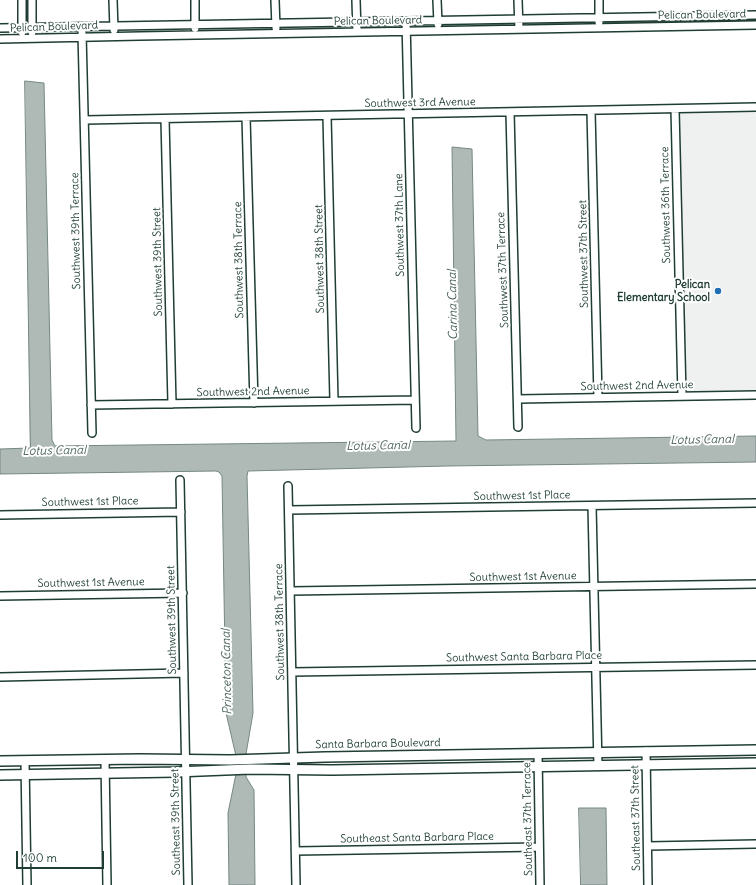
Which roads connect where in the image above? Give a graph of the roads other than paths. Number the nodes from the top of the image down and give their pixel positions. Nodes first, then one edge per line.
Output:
1 (22, 0) edge
2 (32, 0) edge
3 (114, 0) edge
4 (195, 0) edge
5 (276, 0) edge
6 (356, 0) edge
7 (438, 0) edge
8 (518, 0) edge
9 (599, 0) edge
10 (756, 15) edge
11 (599, 17) junction
12 (519, 18) junction
13 (438, 20) junction
14 (357, 21) junction
15 (406, 21) junction
16 (276, 23) junction
17 (195, 25) junction
18 (756, 25) edge
19 (114, 26) junction
20 (82, 27) junction
21 (0, 28) edge
22 (22, 28) junction
23 (32, 28) junction
24 (599, 28) junction
25 (519, 29) junction
26 (438, 30) junction
27 (357, 32) junction
28 (406, 32) junction
29 (276, 34) junction
30 (195, 35) junction
31 (114, 36) junction
32 (82, 37) junction
33 (32, 38) junction
34 (0, 39) edge
35 (22, 39) junction
36 (756, 107) edge
37 (675, 109) junction
38 (591, 111) junction
39 (510, 112) junction
40 (408, 114) junction
41 (327, 116) junction
42 (246, 117) junction
43 (165, 119) junction
44 (85, 120) junction
45 (756, 395) edge
46 (682, 396) junction
47 (598, 397) junction
48 (518, 399) junction
49 (415, 400) junction
50 (334, 401) junction
51 (254, 403) junction
52 (172, 404) junction
53 (91, 405) junction
54 (518, 427) dead end
55 (416, 428) dead end
56 (92, 434) dead end
57 (180, 480) dead end
58 (288, 486) dead end
59 (756, 503) edge
60 (592, 506) junction
61 (289, 510) junction
62 (181, 512) junction
63 (0, 515) edge
64 (756, 584) edge
65 (594, 586) junction
66 (291, 591) junction
67 (183, 593) junction
68 (0, 596) edge
69 (756, 665) edge
70 (596, 667) junction
71 (292, 672) junction
72 (184, 673) junction
73 (0, 677) edge
74 (756, 750) edge
75 (646, 751) junction
76 (597, 752) junction
77 (538, 753) junction
78 (424, 755) junction
79 (294, 758) junction
80 (105, 760) junction
81 (186, 760) junction
82 (0, 761) edge
83 (24, 761) junction
84 (756, 763) edge
85 (250, 764) junction
86 (230, 765) junction
87 (646, 765) junction
88 (598, 766) junction
89 (538, 767) junction
90 (424, 768) junction
91 (294, 770) junction
92 (186, 772) junction
93 (106, 774) junction
94 (0, 775) edge
95 (24, 775) junction
96 (756, 844) edge
97 (648, 846) junction
98 (539, 847) junction
99 (296, 851) junction
100 (27, 885) edge
101 (107, 885) edge
102 (188, 885) edge
103 (296, 885) edge
104 (540, 885) edge
105 (648, 885) edge

1 - 22 street
2 - 23 street
3 - 19 street
4 - 17 street
5 - 16 street
6 - 14 street
7 - 13 street
8 - 12 street
9 - 11 street
10 - 11 street, Pelican Boulevard
11 - 12 street, Pelican Boulevard
11 - 24 street
12 - 13 street, Pelican Boulevard
12 - 25 street
13 - 15 street, Pelican Boulevard
13 - 26 street
14 - 15 street, Pelican Boulevard
14 - 16 street, Pelican Boulevard
14 - 27 street
15 - 28 street, Southwest 37th Lane
16 - 17 street, Pelican Boulevard
16 - 29 street
17 - 19 street, Pelican Boulevard
17 - 30 street
18 - 24 street, Pelican Boulevard
19 - 20 street, Pelican Boulevard
19 - 31 street
20 - 23 street, Pelican Boulevard
20 - 32 street, Southwest 39th Terrace
21 - 22 street, Pelican Boulevard
22 - 23 street, Pelican Boulevard
22 - 35 street
23 - 33 street
24 - 25 street, Pelican Boulevard
25 - 26 street, Pelican Boulevard
26 - 28 street, Pelican Boulevard
27 - 28 street, Pelican Boulevard
27 - 29 street, Pelican Boulevard
28 - 40 street, Southwest 37th Lane
29 - 30 street, Pelican Boulevard
30 - 31 street, Pelican Boulevard
31 - 32 street, Pelican Boulevard
32 - 33 street, Pelican Boulevard
32 - 44 street, Southwest 39th Terrace
33 - 35 street, Pelican Boulevard
34 - 35 street, Pelican Boulevard
36 - 37 street, Southwest 3rd Avenue
37 - 38 street, Southwest 3rd Avenue
37 - 46 street, Southwest 36th Terrace
38 - 39 street, Southwest 3rd Avenue
38 - 47 street, Southwest 37th Street
39 - 40 street, Southwest 3rd Avenue
39 - 48 street, Southwest 37th Terrace
40 - 41 street, Southwest 3rd Avenue
40 - 49 street, Southwest 37th Lane
41 - 42 street, Southwest 3rd Avenue
41 - 50 street, Southwest 38th Street
42 - 43 street, Southwest 3rd Avenue
42 - 51 street, Southwest 38th Terrace
43 - 44 street, Southwest 3rd Avenue
43 - 52 street, Southwest 39th Street
44 - 53 street, Southwest 39th Terrace
45 - 46 street, Southwest 2nd Avenue
46 - 47 street, Southwest 2nd Avenue
47 - 48 street, Southwest 2nd Avenue
48 - 54 street, Southwest 37th Terrace
49 - 50 street, Southwest 2nd Avenue
49 - 55 street, Southwest 37th Lane
50 - 51 street, Southwest 2nd Avenue
51 - 52 street, Southwest 2nd Avenue
52 - 53 street, Southwest 2nd Avenue
53 - 56 street, Southwest 39th Terrace
57 - 62 street, Southwest 39th Street
58 - 61 street, Southwest 38th Terrace
59 - 60 street, Southwest 1st Place
60 - 61 street, Southwest 1st Place
60 - 65 street
61 - 66 street, Southwest 38th Terrace
62 - 63 street, Southwest 1st Place
62 - 67 street, Southwest 39th Street
64 - 65 street, Southwest 1st Avenue
65 - 66 street, Southwest 1st Avenue
65 - 70 street
66 - 71 street, Southwest 38th Terrace
67 - 68 street, Southwest 1st Avenue
67 - 72 street, Southwest 39th Street
69 - 70 street, Southwest Santa Barbara Place
70 - 71 street, Southwest Santa Barbara Place
70 - 76 street
71 - 79 street, Southwest 38th Terrace
72 - 73 street
72 - 81 street, Southwest 39th Street
74 - 75 main road, Santa Barbara Boulevard
75 - 76 main road, Santa Barbara Boulevard
75 - 87 street, Southeast 37th Street
76 - 77 main road, Santa Barbara Boulevard
76 - 88 street
77 - 78 main road, Santa Barbara Boulevard
77 - 89 street, Southeast 37th Terrace
78 - 79 main road, Santa Barbara Boulevard
78 - 90 main road
79 - 85 main road, Santa Barbara Boulevard
79 - 91 street, Southwest 38th Terrace
80 - 81 main road, Santa Barbara Boulevard
80 - 83 main road, Santa Barbara Boulevard
80 - 93 street
81 - 86 main road, Santa Barbara Boulevard
81 - 92 street, Southeast 39th Street
82 - 83 main road, Santa Barbara Boulevard
83 - 95 street
84 - 87 main road, Santa Barbara Boulevard
85 - 86 main road, Santa Barbara Boulevard
85 - 91 main road, Santa Barbara Boulevard
86 - 92 main road, Santa Barbara Boulevard
87 - 88 main road, Santa Barbara Boulevard
87 - 97 street, Southeast 37th Street
88 - 89 main road, Santa Barbara Boulevard
89 - 90 main road, Santa Barbara Boulevard
89 - 98 street, Southeast 37th Terrace
90 - 91 main road, Santa Barbara Boulevard
91 - 99 street, Southwest 38th Terrace
92 - 93 main road, Santa Barbara Boulevard
92 - 102 street, Southeast 39th Street
93 - 95 main road, Santa Barbara Boulevard
93 - 101 street
94 - 95 main road, Santa Barbara Boulevard
95 - 100 street
96 - 97 street
97 - 105 street, Southeast 37th Street
98 - 99 street, Southeast Santa Barbara Place
98 - 104 street, Southeast 37th Terrace
99 - 103 street, Southwest 38th Terrace

